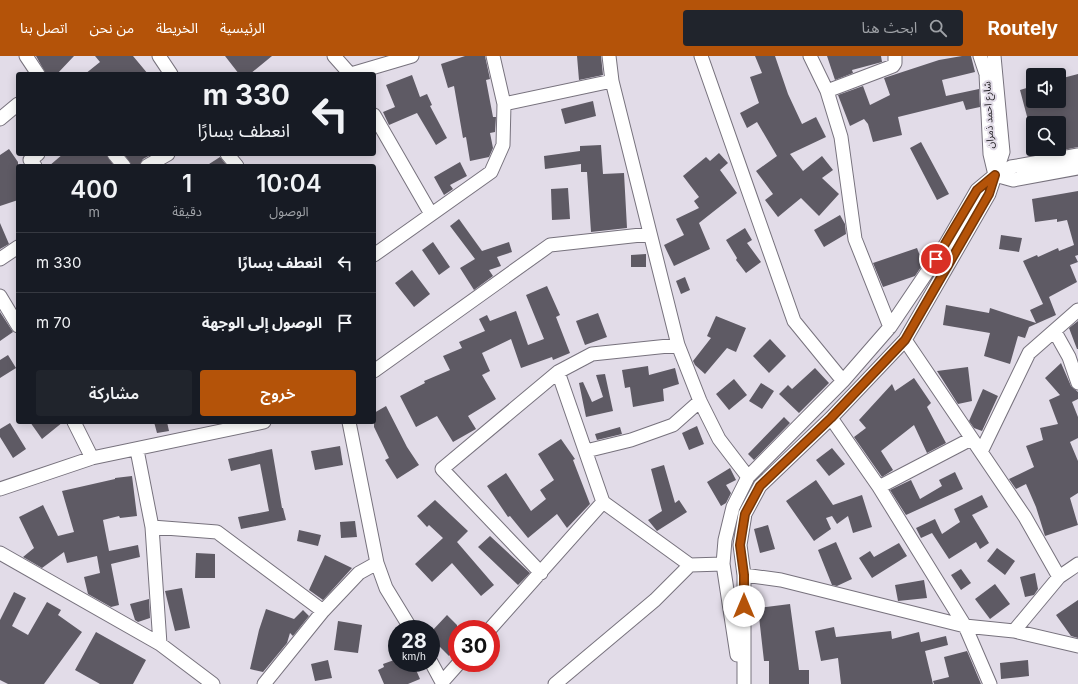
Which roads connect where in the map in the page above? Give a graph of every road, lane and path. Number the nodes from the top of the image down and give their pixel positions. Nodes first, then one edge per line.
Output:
1 (26, 56) edge
2 (159, 56) edge
3 (334, 56) edge
4 (412, 56) edge
5 (493, 56) edge
6 (609, 56) edge
7 (701, 56) edge
8 (810, 56) edge
9 (895, 56) edge
10 (980, 56) edge
11 (994, 56) edge
12 (37, 72) edge
13 (170, 72) edge
14 (349, 72) edge
15 (358, 72) edge
16 (612, 81) junction
17 (827, 91) junction
18 (504, 104) junction
19 (16, 106) edge
20 (376, 118) edge
21 (0, 119) edge
22 (1078, 155) edge
23 (35, 156) edge
24 (116, 156) edge
25 (164, 156) edge
26 (229, 156) edge
27 (33, 164) edge
28 (122, 164) edge
29 (150, 164) edge
30 (235, 164) edge
31 (1078, 168) edge
32 (995, 175) junction
33 (431, 214) junction
34 (650, 234) junction
35 (16, 248) edge
36 (376, 255) edge
37 (0, 259) edge
38 (0, 296) edge
39 (1078, 310) edge
40 (16, 323) edge
41 (890, 327) junction
42 (1055, 332) junction
43 (905, 340) junction
44 (678, 345) junction
45 (1073, 355) edge
46 (376, 370) edge
47 (558, 372) junction
48 (843, 381) junction
49 (1078, 383) edge
50 (700, 401) junction
51 (831, 418) junction
52 (75, 424) edge
53 (255, 424) edge
54 (349, 424) edge
55 (971, 440) junction
56 (137, 450) junction
57 (586, 451) junction
58 (981, 452) junction
59 (92, 458) junction
60 (748, 477) junction
61 (2, 484) edge
62 (879, 487) junction
63 (603, 502) junction
64 (152, 527) junction
65 (0, 552) edge
66 (376, 563) junction
67 (723, 564) junction
68 (1078, 564) edge
69 (690, 565) junction
70 (541, 573) junction
71 (744, 575) junction
72 (1059, 577) junction
73 (323, 611) junction
74 (406, 620) edge
75 (498, 620) edge
76 (966, 626) junction
77 (1014, 631) junction
78 (160, 644) junction
79 (1078, 646) edge
80 (437, 672) edge
81 (452, 672) edge
82 (443, 683) edge
83 (986, 683) edge
84 (214, 684) edge
85 (264, 684) edge
86 (555, 684) edge
87 (743, 684) edge

1 - 12 street
2 - 13 street
3 - 14 street
4 - 15 street
5 - 18 street
6 - 16 street
7 - 48 street
8 - 17 street
9 - 17 street
10 - 32 street, شارع احمد ذمران
11 - 32 street, شارع احمد ذمران
16 - 18 street
16 - 34 street
17 - 41 street
18 - 33 street
19 - 21 street
20 - 33 street
22 - 32 street
23 - 27 street
24 - 28 street
25 - 29 street
26 - 30 street
31 - 32 street
32 - 41 street
32 - 43 street
33 - 36 street
34 - 44 street
34 - 46 street
35 - 37 street
38 - 40 street
39 - 42 street
41 - 48 street
42 - 45 street
42 - 58 street
43 - 51 street
43 - 55 street
44 - 47 street
44 - 50 street
45 - 49 street
47 - 57 street
47 - 70 street
48 - 60 street
50 - 57 street
50 - 60 street
51 - 62 street
51 - 71 street
52 - 59 street
53 - 56 street
54 - 66 street
55 - 58 street
55 - 62 street
56 - 59 street
56 - 64 street
57 - 63 street
58 - 72 street
59 - 61 street
60 - 67 street
62 - 76 street
63 - 69 street
63 - 70 street
64 - 73 street
64 - 78 street
65 - 78 street
66 - 73 street
66 - 74 street
67 - 69 street
67 - 87 street
68 - 72 street
69 - 86 street
70 - 75 street
71 - 76 street
71 - 87 street
72 - 77 street
73 - 85 street
76 - 77 street
76 - 83 street
77 - 79 street
78 - 84 street
80 - 82 street
81 - 82 street

